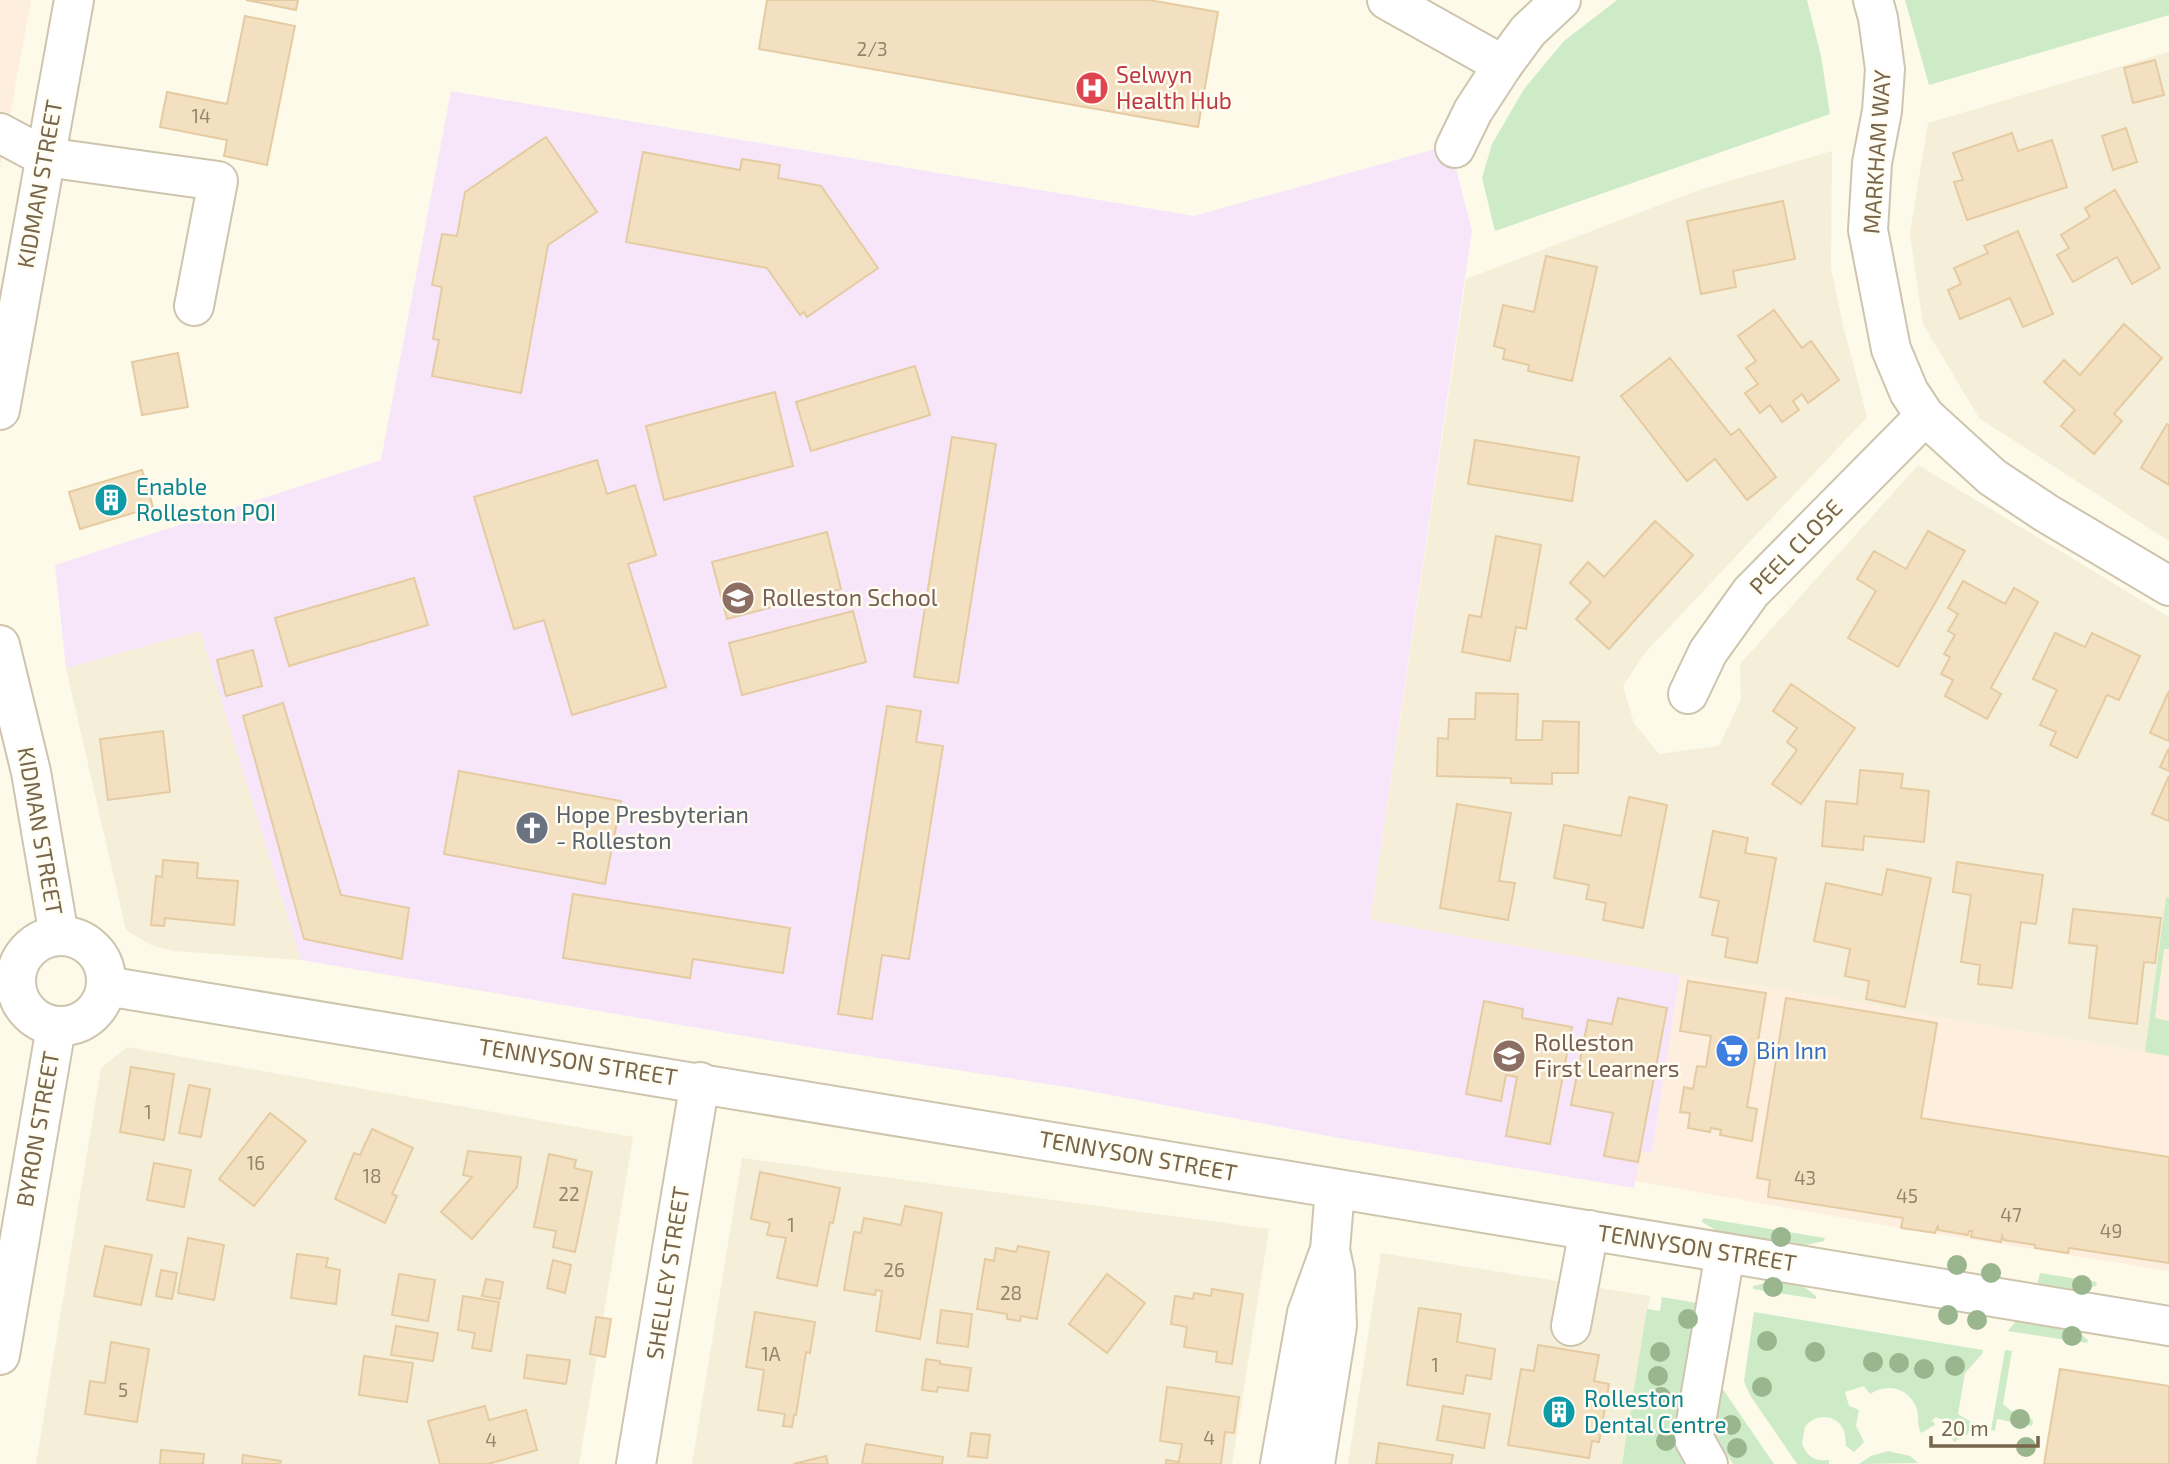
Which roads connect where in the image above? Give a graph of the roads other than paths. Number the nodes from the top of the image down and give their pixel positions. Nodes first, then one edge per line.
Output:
1 (74, 0) edge
2 (1387, 0) edge
3 (1561, 0) edge
4 (1873, 0) edge
5 (1503, 65) junction
6 (0, 133) edge
7 (1455, 148) dead end
8 (45, 157) junction
9 (194, 306) dead end
10 (7, 328) edge
11 (0, 410) edge
12 (1924, 416) junction
13 (2169, 586) edge
14 (0, 645) edge
15 (1688, 694) dead end
16 (59, 936) junction
17 (8, 970) edge
18 (106, 986) junction
19 (56, 1027) junction
20 (700, 1082) junction
21 (1335, 1189) junction
22 (1589, 1230) junction
23 (1330, 1250) junction
24 (1725, 1253) junction
25 (1571, 1326) dead end
26 (2169, 1326) edge
27 (0, 1355) edge
28 (636, 1464) edge
29 (1280, 1464) edge
30 (1315, 1464) edge
31 (1708, 1464) edge

1 - 8 street, KIDMAN STREET
2 - 5 street
3 - 5 street
4 - 12 street, MARKHAM WAY
5 - 7 street
6 - 8 street
8 - 9 street
8 - 10 street, KIDMAN STREET
10 - 11 street, KIDMAN STREET
12 - 13 street, MARKHAM WAY
12 - 15 street, PEEL CLOSE
14 - 16 street, KIDMAN STREET
16 - 17 street
16 - 18 street
17 - 19 street
18 - 19 street
18 - 20 street, TENNYSON STREET
19 - 27 street, BYRON STREET
20 - 21 street, TENNYSON STREET
20 - 28 street, SHELLEY STREET
21 - 22 street, TENNYSON STREET
21 - 23 street
22 - 24 street, TENNYSON STREET
22 - 25 street
23 - 29 street
23 - 30 street
24 - 26 street, TENNYSON STREET
24 - 31 street

